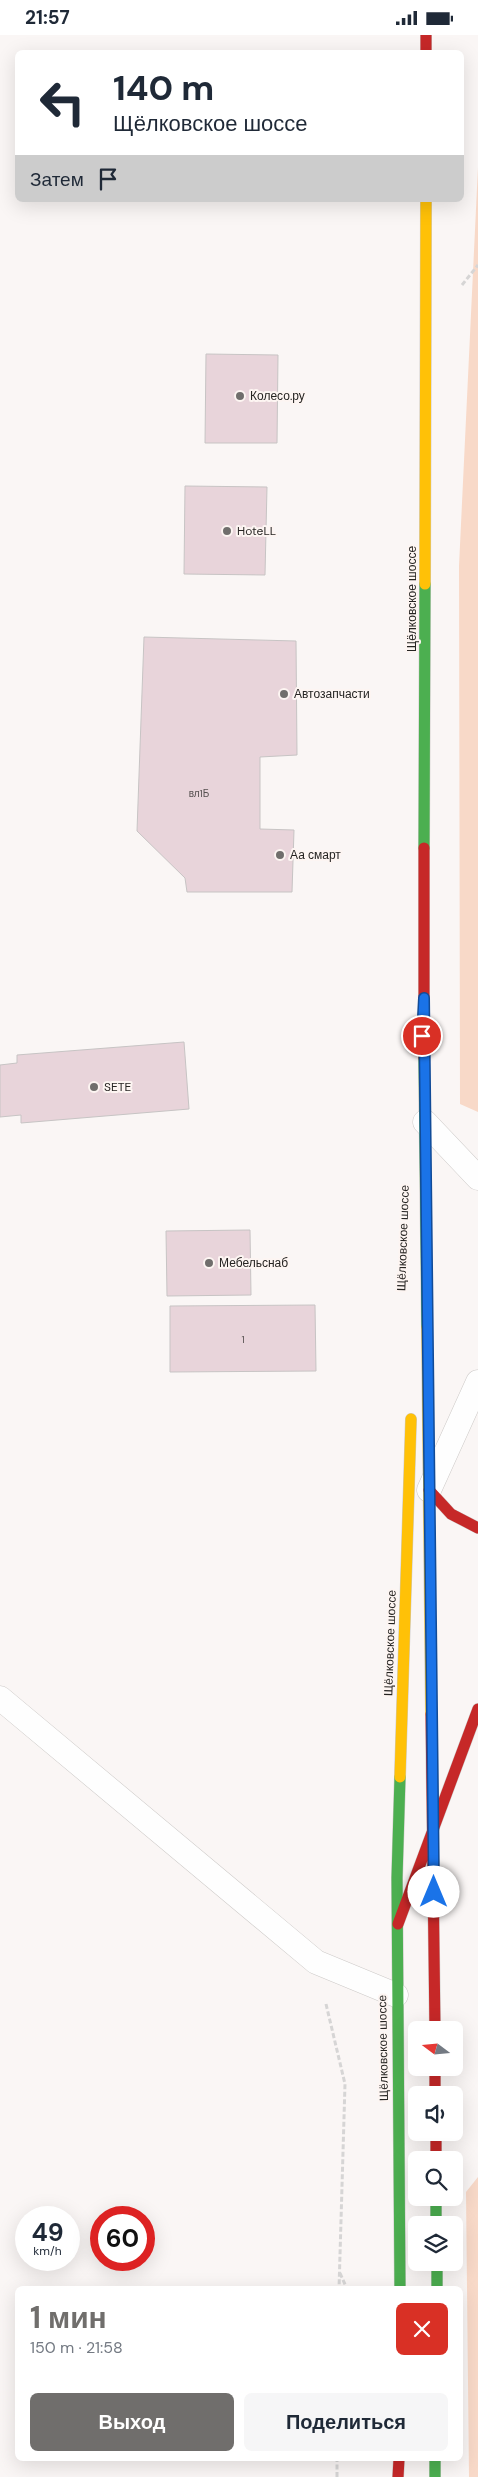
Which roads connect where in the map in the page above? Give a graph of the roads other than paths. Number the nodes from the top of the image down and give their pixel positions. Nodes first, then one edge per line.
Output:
1 (426, 35) edge
2 (426, 50) edge
3 (426, 202) edge
4 (424, 998) junction
5 (425, 1121) junction
6 (478, 1178) edge
7 (415, 1292) dead end
8 (478, 1382) edge
9 (411, 1411) dead end
10 (429, 1490) junction
11 (478, 1528) edge
12 (0, 1698) edge
13 (478, 1709) edge
14 (433, 1833) junction
15 (396, 1928) junction
16 (396, 1995) junction
17 (435, 2021) edge
18 (437, 2271) edge
19 (400, 2286) edge
20 (437, 2286) edge
21 (399, 2461) edge
22 (435, 2461) edge
23 (398, 2477) edge
24 (435, 2477) edge

1 - 2 main road
3 - 4 main road, Щёлковское шоссе
4 - 5 main road, Щёлковское шоссе
4 - 7 main road, Щёлковское шоссе
5 - 6 lane
5 - 10 main road, Щёлковское шоссе
8 - 10 lane
9 - 15 main road, Щёлковское шоссе
10 - 11 main road
10 - 14 main road, Щёлковское шоссе
12 - 16 lane
13 - 14 main road
14 - 15 main road
14 - 17 main road, Щёлковское шоссе
15 - 16 main road, Щёлковское шоссе
16 - 19 main road, Щёлковское шоссе
18 - 20 main road
21 - 23 main road
22 - 24 main road

